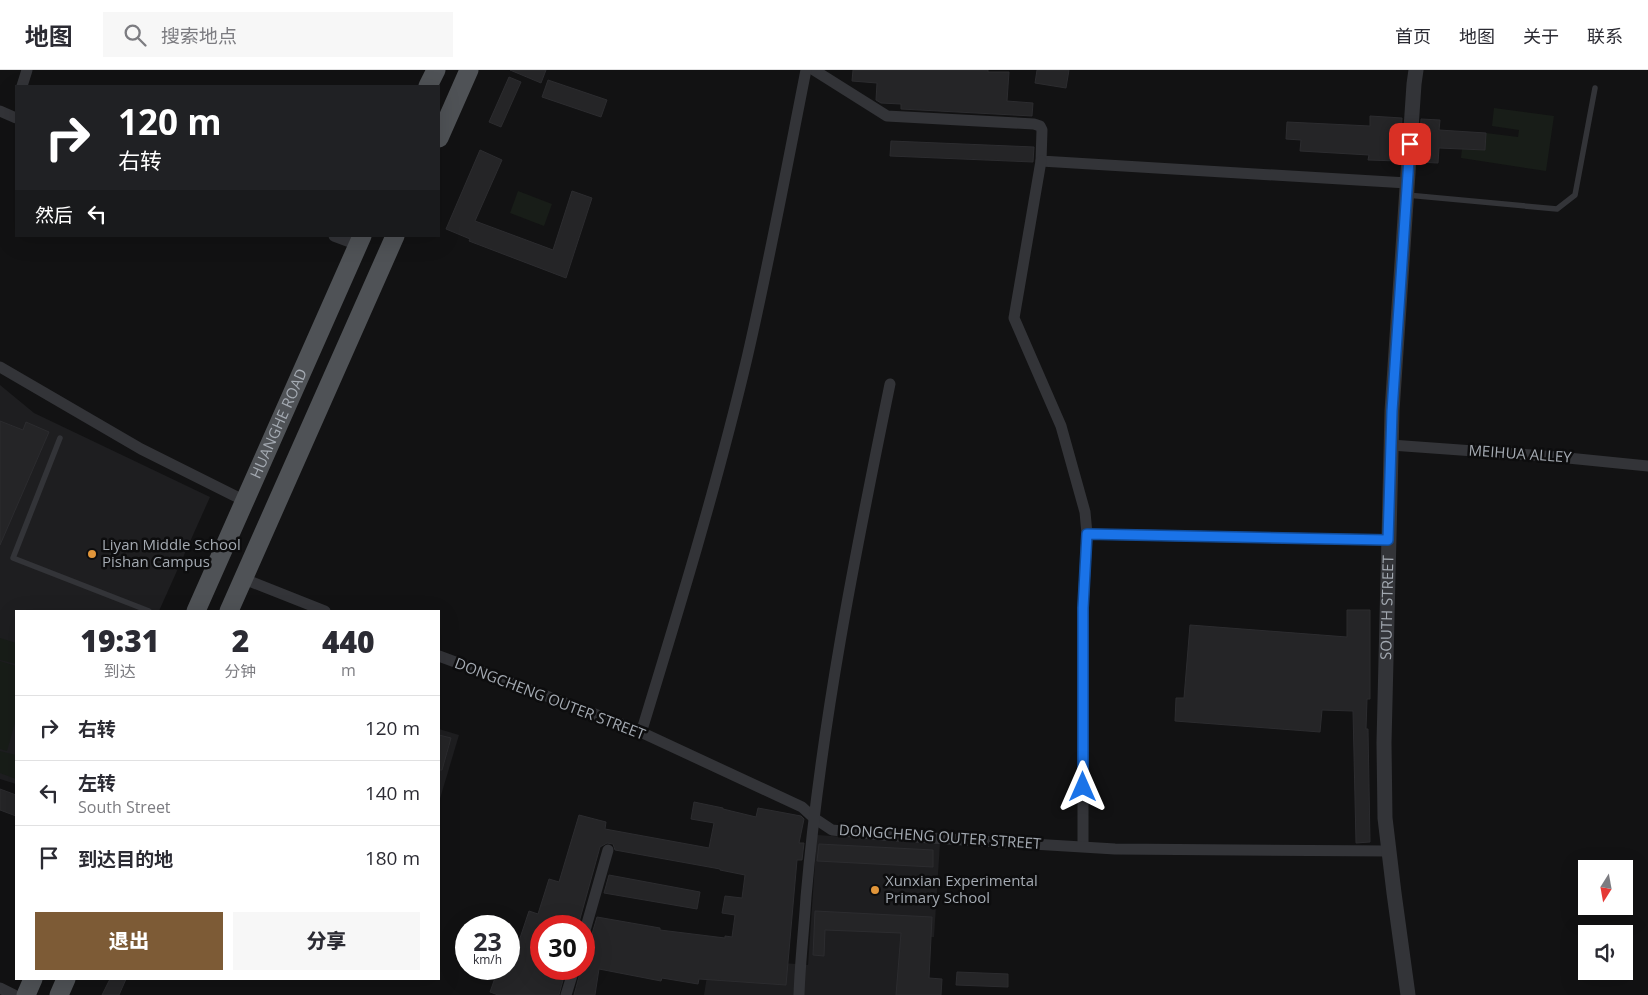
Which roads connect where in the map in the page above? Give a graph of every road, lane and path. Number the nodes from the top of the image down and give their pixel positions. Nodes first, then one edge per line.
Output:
1 (27, 70) edge
2 (436, 70) edge
3 (469, 70) edge
4 (806, 70) edge
5 (814, 70) edge
6 (1416, 70) edge
7 (22, 85) edge
8 (428, 85) edge
9 (1595, 88) dead end
10 (0, 112) edge
11 (15, 114) edge
12 (440, 136) edge
13 (1041, 161) junction
14 (1407, 189) junction
15 (339, 237) edge
16 (395, 237) edge
17 (360, 241) edge
18 (0, 367) edge
19 (890, 384) dead end
20 (60, 438) dead end
21 (1391, 445) junction
22 (1648, 466) edge
23 (245, 501) junction
24 (1087, 534) junction
25 (1388, 540) junction
26 (244, 579) junction
27 (146, 610) edge
28 (196, 610) edge
29 (229, 610) edge
30 (322, 610) edge
31 (440, 656) edge
32 (641, 732) junction
33 (814, 818) junction
34 (1083, 846) junction
35 (608, 850) dead end
36 (1389, 851) junction
37 (589, 915) edge
38 (33, 980) edge
39 (66, 980) edge
40 (571, 980) edge
41 (0, 988) edge
42 (14, 995) edge
43 (26, 995) edge
44 (59, 995) edge
45 (566, 995) edge
46 (799, 995) edge
47 (1408, 995) edge

1 - 7 street
2 - 8 main road
3 - 12 main road
4 - 32 street
5 - 13 street
6 - 14 street, SOUTH STREET
9 - 14 lane
10 - 11 street
13 - 14 street
13 - 24 street
14 - 21 street, SOUTH STREET
15 - 17 street
16 - 26 main road, HUANGHE ROAD
17 - 23 main road, HUANGHE ROAD
18 - 23 street
19 - 33 street
20 - 27 lane
21 - 22 street, MEIHUA ALLEY
21 - 25 street, SOUTH STREET
23 - 28 main road, HUANGHE ROAD
24 - 25 street
24 - 34 street
25 - 36 street, SOUTH STREET
26 - 29 main road, HUANGHE ROAD
26 - 30 street
31 - 32 street, DONGCHENG OUTER STREET
32 - 33 street, DONGCHENG OUTER STREET
33 - 34 street, DONGCHENG OUTER STREET
33 - 46 street
34 - 36 street, DONGCHENG OUTER STREET
35 - 37 street
36 - 47 street, SOUTH STREET
38 - 43 main road
39 - 44 main road
40 - 45 street
41 - 42 street

